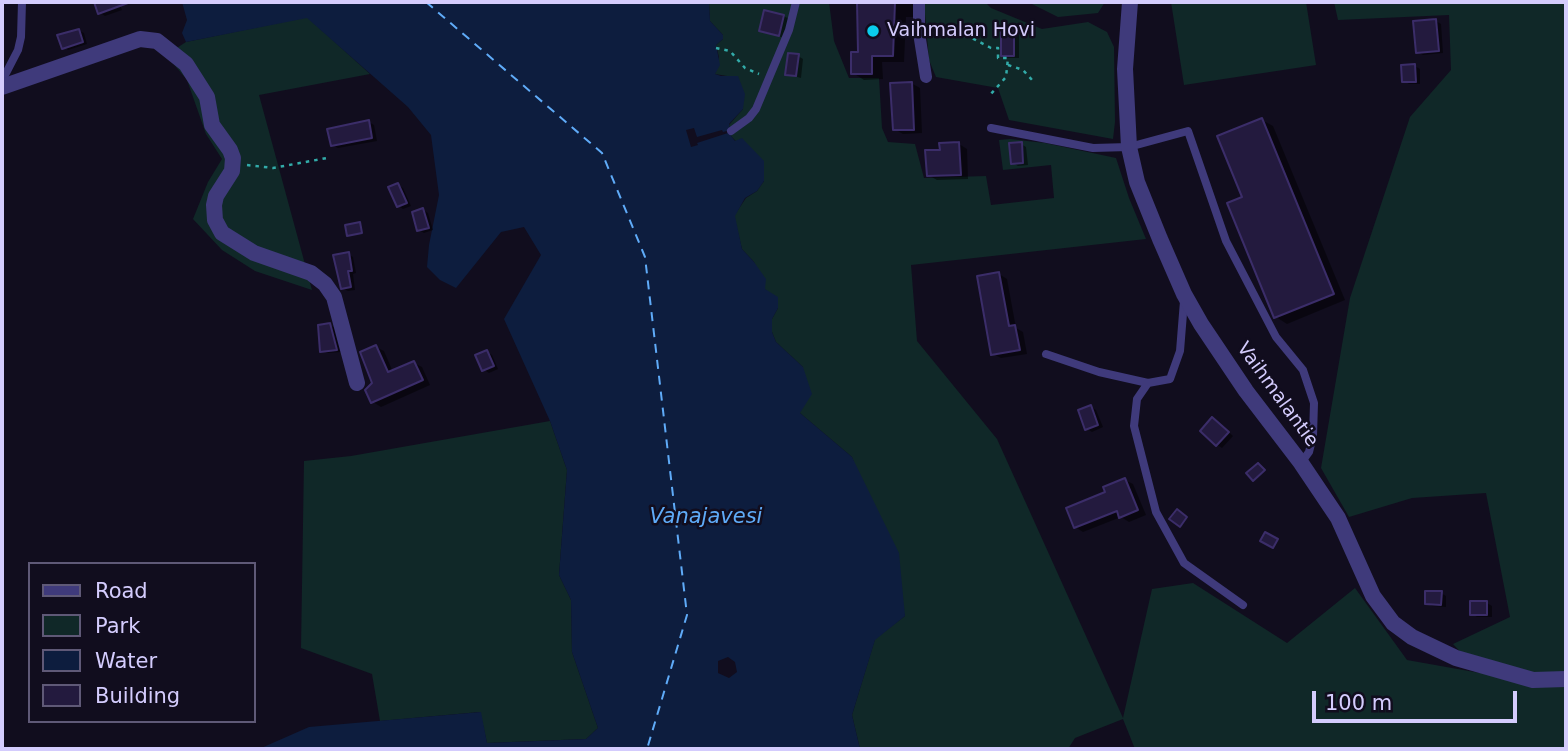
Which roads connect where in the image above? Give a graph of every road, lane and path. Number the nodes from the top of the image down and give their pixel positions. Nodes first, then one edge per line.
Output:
1 (22, 2) edge
2 (796, 2) edge
3 (919, 2) edge
4 (1130, 2) edge
5 (919, 33) junction
6 (716, 48) dead end
7 (1008, 65) junction
8 (926, 77) dead end
9 (770, 78) junction
10 (1034, 81) dead end
11 (3, 87) edge
12 (990, 95) dead end
13 (991, 128) dead end
14 (731, 131) dead end
15 (1129, 147) junction
16 (233, 158) junction
17 (327, 158) dead end
18 (1184, 295) junction
19 (1045, 354) dead end
20 (357, 383) dead end
21 (1148, 383) junction
22 (1301, 463) junction
23 (1243, 605) dead end
24 (1566, 679) edge

1 - 11 lane
2 - 9 lane
3 - 5 street
4 - 15 street, Vaihmalantie
5 - 7 path
5 - 8 street
6 - 9 path
7 - 10 path
7 - 12 path
9 - 14 lane
11 - 16 street
13 - 15 lane
15 - 18 street, Vaihmalantie
15 - 22 lane
16 - 17 path
16 - 20 street
18 - 21 lane
18 - 22 street, Vaihmalantie
19 - 21 lane
21 - 23 lane
22 - 24 street, Vaihmalantie

